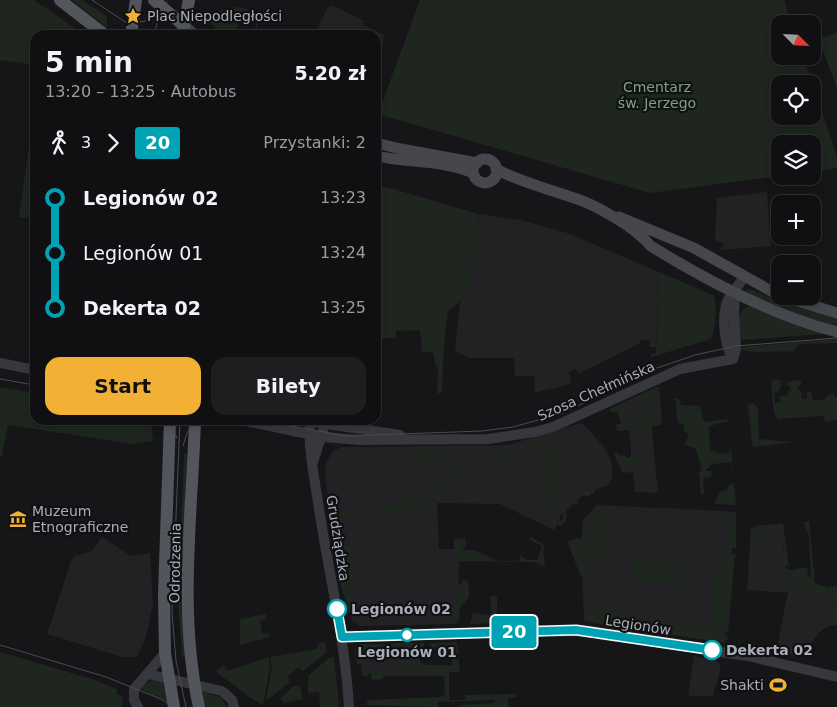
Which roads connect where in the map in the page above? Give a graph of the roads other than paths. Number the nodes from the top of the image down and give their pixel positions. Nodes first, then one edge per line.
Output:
1 (60, 0) edge
2 (136, 0) edge
3 (189, 0) edge
4 (155, 1) edge
5 (134, 16) junction
6 (99, 30) edge
7 (132, 30) edge
8 (183, 30) edge
9 (381, 144) edge
10 (381, 157) edge
11 (475, 168) junction
12 (495, 174) junction
13 (612, 216) junction
14 (744, 277) junction
15 (771, 291) edge
16 (735, 292) junction
17 (811, 305) edge
18 (837, 313) edge
19 (837, 332) edge
20 (0, 364) edge
21 (30, 369) edge
22 (170, 425) edge
23 (195, 425) edge
24 (265, 425) edge
25 (306, 425) edge
26 (321, 425) edge
27 (325, 426) junction
28 (309, 434) junction
29 (322, 437) junction
30 (438, 441) junction
31 (313, 462) junction
32 (342, 637) junction
33 (166, 654) junction
34 (148, 674) junction
35 (837, 676) edge
36 (170, 681) junction
37 (194, 686) junction
38 (237, 706) edge
39 (138, 707) edge
40 (174, 707) edge
41 (199, 707) edge
42 (349, 707) edge

1 - 6 main road
2 - 5 main road
3 - 8 main road
4 - 5 main road
4 - 8 main road
5 - 7 main road
9 - 11 main road
10 - 11 main road
11 - 12 main road
11 - 12 main road
12 - 13 main road
13 - 14 main road
13 - 16 main road
14 - 15 main road
14 - 16 street
16 - 19 main road
16 - 30 street, Szosa Chełmińska
17 - 18 main road
20 - 21 street
22 - 33 main road, Odrodzenia
23 - 37 main road, Odrodzenia
24 - 28 street, Szosa Chełmińska
25 - 28 street, Grudziądzka
26 - 27 street, Szosa Chełmińska
27 - 29 street, Grudziądzka
27 - 30 street, Szosa Chełmińska
28 - 29 street, Szosa Chełmińska
28 - 31 street, Grudziądzka
29 - 30 street, Szosa Chełmińska
29 - 31 street, Grudziądzka
31 - 32 street, Grudziądzka
32 - 35 street, Legionów
32 - 42 street, Grudziądzka
33 - 34 street
33 - 36 main road, Odrodzenia
34 - 36 street
34 - 39 street
36 - 37 street
36 - 40 main road, Odrodzenia
37 - 38 street
37 - 41 main road, Odrodzenia

